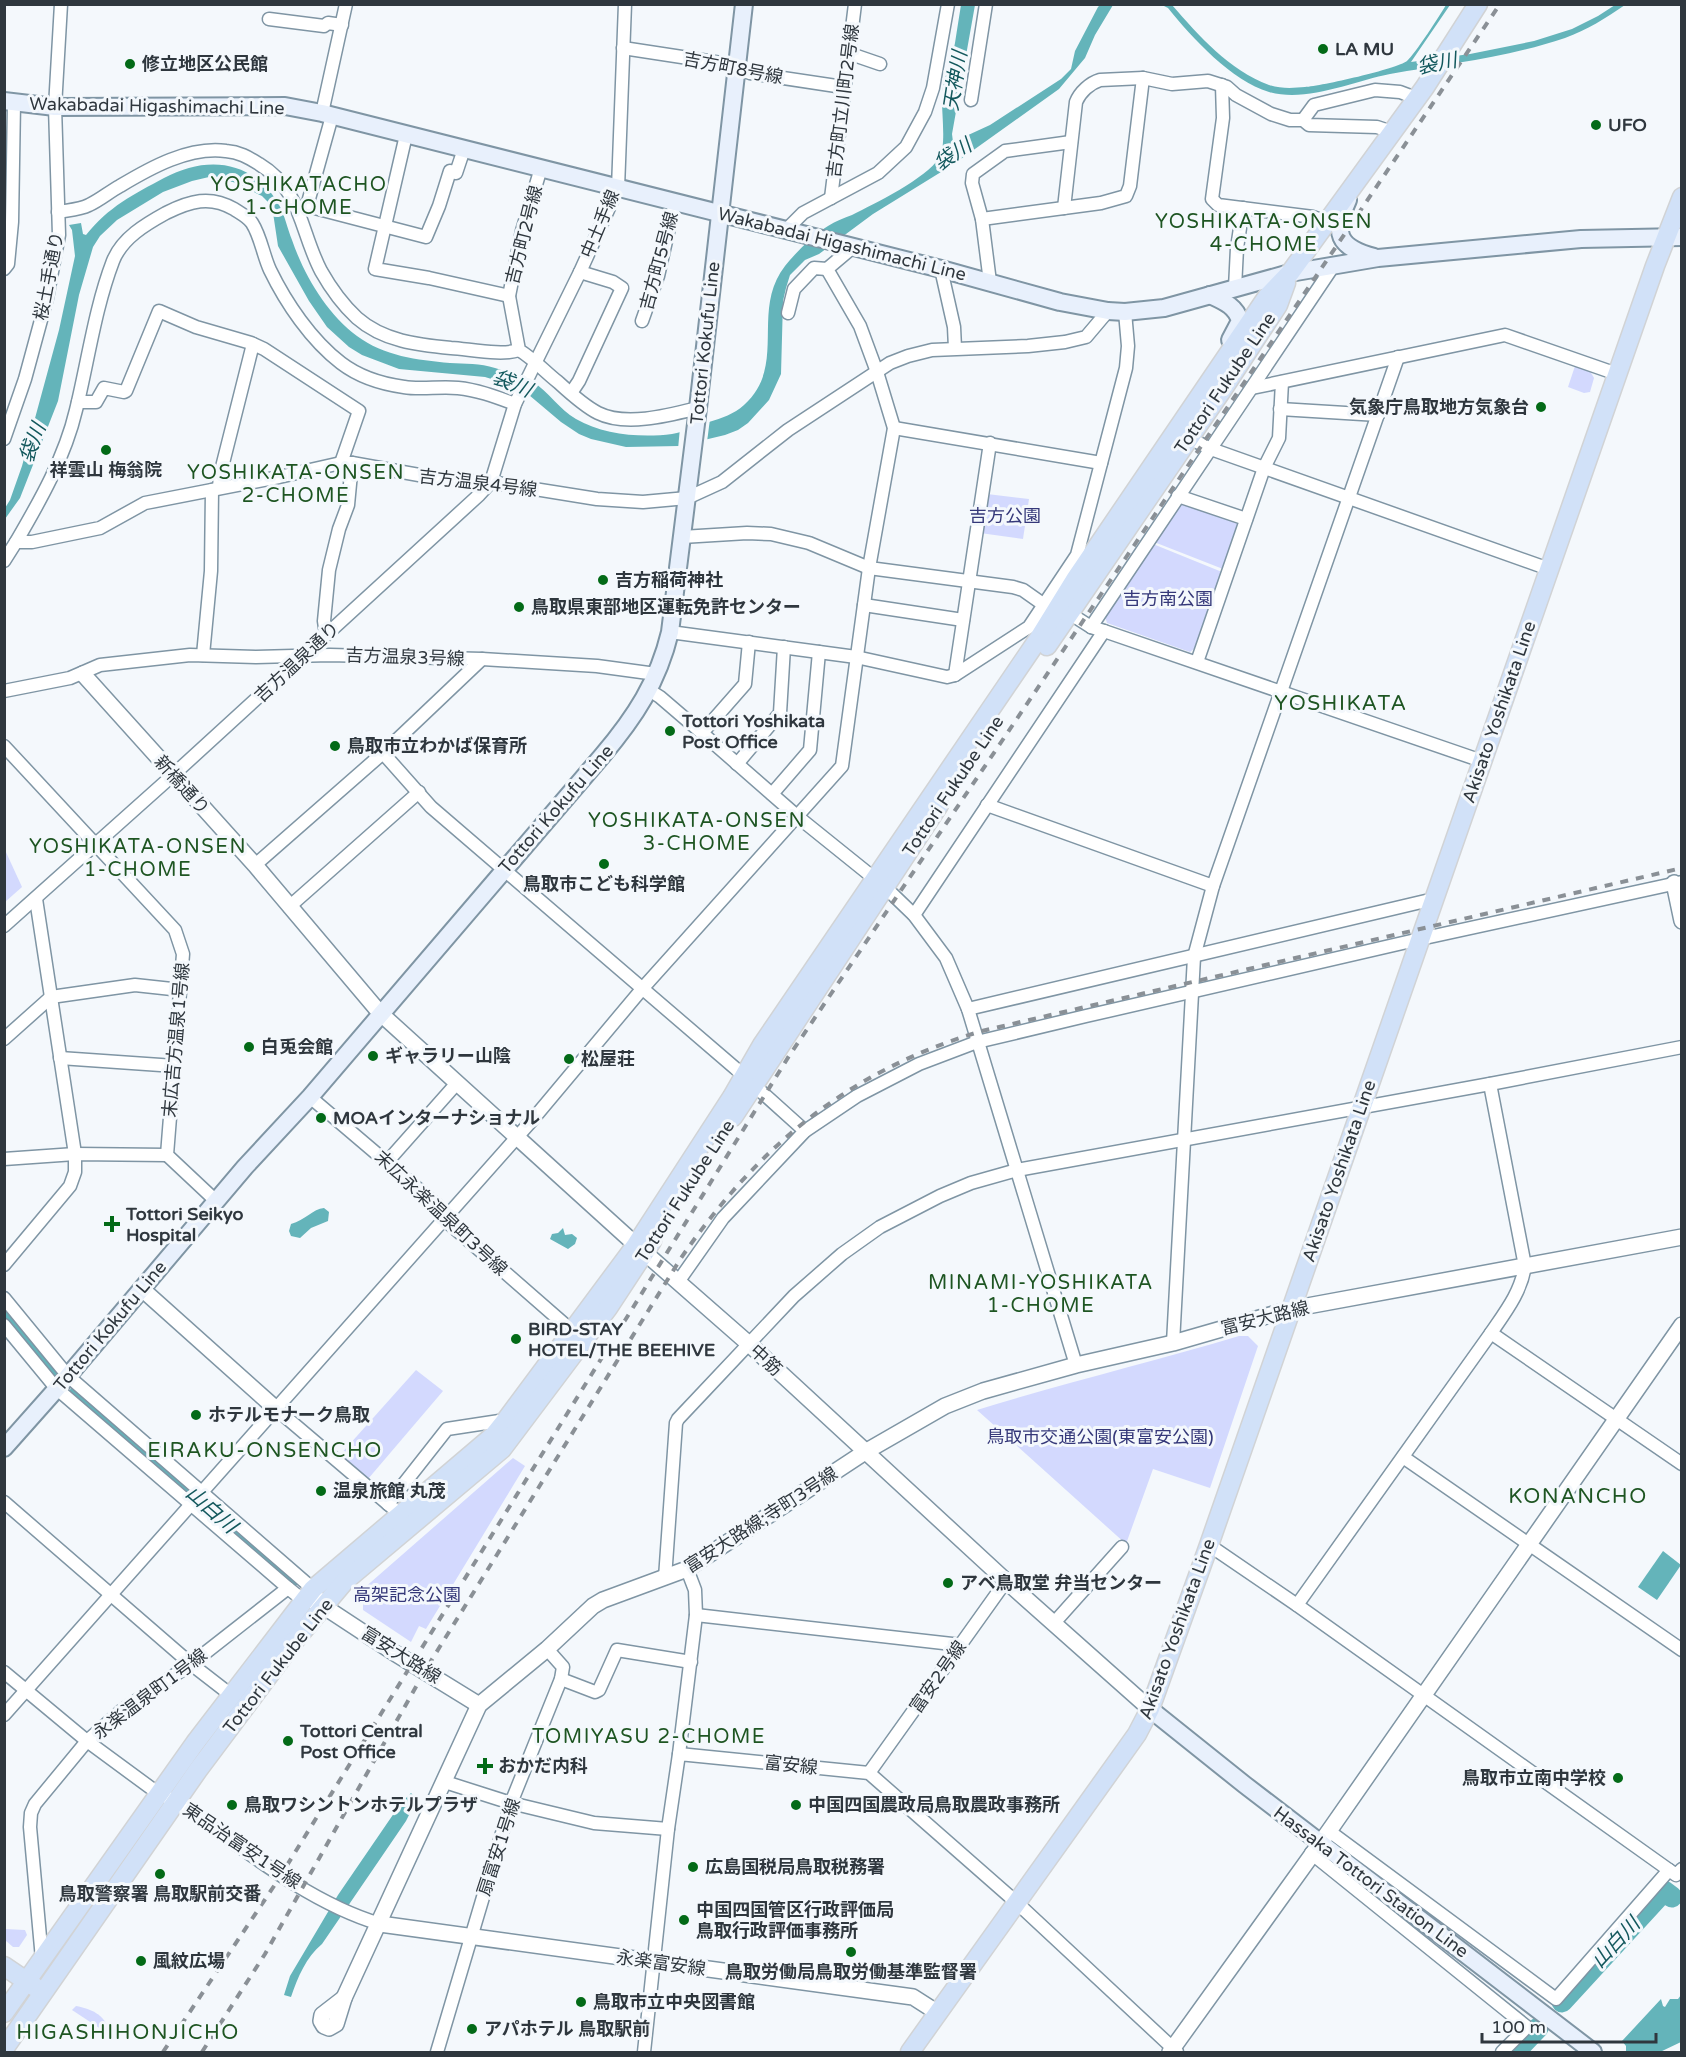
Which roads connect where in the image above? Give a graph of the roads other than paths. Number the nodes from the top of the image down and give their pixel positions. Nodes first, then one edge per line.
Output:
1 (60, 4) edge
2 (346, 4) edge
3 (625, 4) edge
4 (744, 4) edge
5 (855, 4) edge
6 (948, 4) edge
7 (986, 4) edge
8 (1478, 4) edge
9 (269, 19) dead end
10 (342, 25) junction
11 (623, 48) junction
12 (848, 53) junction
13 (880, 64) dead end
14 (735, 68) junction
15 (1143, 78) junction
16 (1222, 85) junction
17 (843, 87) junction
18 (1420, 92) junction
19 (971, 100) dead end
20 (9, 102) edge
21 (55, 107) junction
22 (327, 115) junction
23 (1303, 120) junction
24 (1392, 132) junction
25 (406, 135) junction
26 (1071, 142) junction
27 (464, 149) junction
28 (541, 168) junction
29 (1358, 177) junction
30 (618, 188) junction
31 (1682, 197) edge
32 (831, 198) junction
33 (675, 202) junction
34 (301, 205) junction
35 (1064, 208) junction
36 (1243, 208) junction
37 (58, 212) junction
38 (719, 213) junction
39 (982, 219) junction
40 (1327, 222) junction
41 (386, 227) junction
42 (790, 231) junction
43 (1674, 237) edge
44 (849, 246) junction
45 (1378, 258) junction
46 (1334, 265) junction
47 (4, 269) edge
48 (827, 269) junction
49 (940, 269) junction
50 (580, 272) junction
51 (1290, 273) junction
52 (990, 282) junction
53 (1235, 288) junction
54 (1209, 295) junction
55 (509, 296) junction
56 (1108, 311) junction
57 (1125, 312) junction
58 (788, 313) dead end
59 (642, 321) dead end
60 (253, 344) junction
61 (955, 348) junction
62 (519, 350) junction
63 (1398, 357) junction
64 (535, 363) junction
65 (877, 372) junction
66 (1617, 374) junction
67 (1213, 377) junction
68 (1282, 382) junction
69 (1252, 388) junction
70 (571, 393) junction
71 (78, 402) junction
72 (516, 402) junction
73 (1280, 409) junction
74 (698, 410) junction
75 (1377, 415) junction
76 (894, 428) junction
77 (1189, 438) junction
78 (4, 439) edge
79 (990, 443) junction
80 (1211, 449) junction
81 (347, 463) junction
82 (1101, 463) junction
83 (1264, 468) junction
84 (490, 482) junction
85 (215, 489) junction
86 (1178, 496) junction
87 (687, 498) junction
88 (1348, 498) junction
89 (1246, 519) junction
90 (682, 537) junction
91 (16, 542) junction
92 (4, 561) edge
93 (869, 568) junction
94 (1549, 569) junction
95 (969, 582) junction
96 (864, 605) junction
97 (1057, 608) junction
98 (963, 620) junction
99 (1091, 627) junction
100 (1104, 631) junction
101 (670, 632) junction
102 (326, 635) junction
103 (748, 642) junction
104 (784, 647) junction
105 (819, 652) junction
106 (203, 656) junction
107 (303, 656) junction
108 (856, 657) junction
109 (482, 659) junction
110 (1197, 662) junction
111 (83, 674) junction
112 (656, 674) junction
113 (955, 675) junction
114 (649, 690) junction
115 (4, 691) edge
116 (1281, 692) junction
117 (702, 733) junction
118 (4, 746) edge
119 (382, 753) junction
120 (1482, 761) junction
121 (737, 764) junction
122 (173, 775) junction
123 (418, 792) junction
124 (772, 794) junction
125 (987, 805) junction
126 (798, 817) junction
127 (95, 844) junction
128 (255, 865) junction
129 (504, 869) junction
130 (880, 883) junction
131 (1678, 883) edge
132 (1213, 886) junction
133 (36, 899) junction
134 (1434, 899) junction
135 (289, 907) junction
136 (914, 915) junction
137 (1682, 921) edge
138 (4, 926) edge
139 (1420, 939) junction
140 (1194, 957) junction
141 (642, 989) junction
142 (181, 990) junction
143 (1193, 993) junction
144 (51, 997) junction
145 (968, 1009) junction
146 (380, 1013) junction
147 (4, 1039) edge
148 (977, 1042) junction
149 (1682, 1047) edge
150 (60, 1058) junction
151 (175, 1066) junction
152 (749, 1080) junction
153 (457, 1083) junction
154 (1490, 1084) junction
155 (309, 1097) junction
156 (1361, 1108) junction
157 (805, 1131) junction
158 (516, 1137) junction
159 (1184, 1140) junction
160 (75, 1154) junction
161 (166, 1155) junction
162 (4, 1159) edge
163 (387, 1162) junction
164 (1017, 1170) junction
165 (216, 1201) junction
166 (444, 1219) junction
167 (1682, 1237) edge
168 (640, 1249) junction
169 (4, 1265) edge
170 (1525, 1266) junction
171 (678, 1282) junction
172 (142, 1289) junction
173 (4, 1298) edge
174 (1291, 1310) junction
175 (4, 1325) edge
176 (1682, 1325) edge
177 (571, 1330) junction
178 (1491, 1332) junction
179 (1173, 1343) junction
180 (749, 1344) junction
181 (1076, 1365) junction
182 (62, 1382) junction
183 (275, 1408) junction
184 (1617, 1418) junction
185 (506, 1420) junction
186 (4, 1448) edge
187 (865, 1452) junction
188 (1403, 1456) junction
189 (1682, 1464) edge
190 (202, 1492) junction
191 (4, 1502) edge
192 (192, 1503) junction
193 (395, 1509) junction
194 (1529, 1543) junction
195 (1209, 1545) junction
196 (1122, 1546) dead end
197 (687, 1569) junction
198 (665, 1578) junction
199 (1006, 1581) junction
200 (288, 1588) junction
201 (110, 1595) junction
202 (309, 1595) junction
203 (1297, 1605) junction
204 (323, 1606) junction
205 (696, 1616) junction
206 (1054, 1623) junction
207 (961, 1645) junction
208 (548, 1649) junction
209 (1682, 1650) edge
210 (690, 1662) junction
211 (191, 1664) junction
212 (4, 1672) edge
213 (561, 1679) junction
214 (26, 1690) junction
215 (231, 1695) junction
216 (1423, 1695) junction
217 (479, 1705) junction
218 (1150, 1709) junction
219 (4, 1715) edge
220 (87, 1741) junction
221 (679, 1754) junction
222 (869, 1773) junction
223 (445, 1782) junction
224 (159, 1794) junction
225 (176, 1801) junction
226 (511, 1803) junction
227 (668, 1829) junction
228 (1320, 1842) junction
229 (1675, 1869) edge
230 (1016, 1902) junction
231 (380, 1924) junction
232 (471, 1936) junction
233 (42, 1961) junction
234 (654, 1962) junction
235 (4, 1966) edge
236 (16, 1987) edge
237 (344, 1998) dead end
238 (39, 1999) junction
239 (4, 2013) edge
240 (938, 2013) junction
241 (4, 2049) edge
242 (1173, 2051) edge
243 (437, 2052) edge
244 (644, 2052) edge
245 (910, 2052) edge
246 (1502, 2052) edge
247 (1593, 2052) edge

1 - 21 street, 桜土手通り
2 - 10 street
3 - 11 street, 中土手線
4 - 14 main road, Tottori Kokufu Line
5 - 12 street, 吉方町立川町2号線
6 - 32 street
7 - 19 street
8 - 18 main road, Tottori Fukube Line
9 - 10 street
10 - 22 street
11 - 14 street, 吉方町8号線
11 - 30 street, 中土手線
12 - 13 street
12 - 17 street, 吉方町立川町2号線
14 - 17 street, 吉方町8号線
14 - 38 main road, Tottori Kokufu Line
15 - 16 street
15 - 26 street
15 - 35 street
16 - 23 street
16 - 36 street
17 - 32 street, 吉方町立川町2号線
18 - 23 street
18 - 24 main road, Tottori Fukube Line
20 - 21 main road, Wakabadai Higashimachi Line
20 - 47 street
21 - 22 main road, Wakabadai Higashimachi Line
21 - 37 street, 桜土手通り
22 - 25 main road, Wakabadai Higashimachi Line
22 - 34 street
23 - 24 street
24 - 29 main road, Tottori Fukube Line
25 - 27 main road, Wakabadai Higashimachi Line
25 - 41 street
26 - 35 street
26 - 39 street
27 - 28 main road, Wakabadai Higashimachi Line
27 - 41 street
28 - 30 main road, Wakabadai Higashimachi Line
28 - 55 street, 吉方町2号線
29 - 40 main road, Tottori Fukube Line
29 - 45 main road
30 - 33 main road, Wakabadai Higashimachi Line
30 - 50 street, 中土手線
31 - 43 main road, Akisato Yoshikata Line
32 - 42 street
33 - 38 main road, Wakabadai Higashimachi Line
33 - 59 street, 吉方町5号線
34 - 37 street
34 - 41 street
34 - 62 street
35 - 39 street
36 - 40 street
36 - 53 street
37 - 78 street, 桜土手通り
38 - 42 main road, Wakabadai Higashimachi Line
38 - 74 main road, Tottori Kokufu Line
39 - 52 street
40 - 51 main road, Tottori Fukube Line
41 - 55 street
42 - 44 main road, Wakabadai Higashimachi Line
43 - 45 main road, Wakabadai Higashimachi Line
43 - 66 main road, Akisato Yoshikata Line
44 - 48 street
44 - 49 main road, Wakabadai Higashimachi Line
45 - 46 main road, Wakabadai Higashimachi Line
46 - 51 main road, Wakabadai Higashimachi Line
46 - 69 street
48 - 58 street
48 - 65 street
49 - 52 main road, Wakabadai Higashimachi Line
49 - 61 street
50 - 64 street, 中土手線
50 - 70 street
51 - 53 main road, Wakabadai Higashimachi Line
51 - 67 main road, Tottori Fukube Line
51 - 77 main road, Tottori Fukube Line
52 - 56 main road, Wakabadai Higashimachi Line
53 - 54 main road, Wakabadai Higashimachi Line
54 - 57 main road, Wakabadai Higashimachi Line
54 - 67 main road
55 - 62 street, 吉方町2号線
56 - 57 main road, Wakabadai Higashimachi Line
56 - 61 street
57 - 82 street
60 - 71 street
60 - 81 street
60 - 85 street
61 - 65 street
62 - 64 street
63 - 66 street
63 - 68 street
63 - 75 street
64 - 70 street
64 - 72 street, 吉方温泉通り
65 - 76 street
65 - 87 street
66 - 94 main road, Akisato Yoshikata Line
67 - 97 main road, Tottori Fukube Line
68 - 69 street
68 - 73 street
69 - 80 street
70 - 74 street
71 - 72 street
71 - 91 street
72 - 84 street, 吉方温泉通り
73 - 75 street
73 - 83 street
74 - 87 main road, Tottori Kokufu Line
75 - 88 street
76 - 79 street
76 - 93 street
77 - 80 street
77 - 97 main road, Tottori Fukube Line
79 - 82 street
79 - 95 street
80 - 83 street
80 - 86 street
81 - 84 street, 吉方温泉4号線
81 - 85 street, 吉方温泉4号線
81 - 102 street
82 - 97 street
83 - 88 street
83 - 89 street
84 - 87 street, 吉方温泉4号線
84 - 102 street, 吉方温泉通り
85 - 91 street, 吉方温泉4号線
85 - 106 street
86 - 89 street
86 - 99 street
87 - 90 main road, Tottori Kokufu Line
88 - 94 street
88 - 116 street
89 - 110 street
90 - 93 street
90 - 101 main road, Tottori Kokufu Line
91 - 92 street
93 - 95 street
93 - 96 street
94 - 120 main road, Akisato Yoshikata Line
95 - 97 street
95 - 98 street
96 - 98 street
96 - 108 street
97 - 99 street
97 - 113 street
97 - 130 main road, Tottori Fukube Line
98 - 113 street
99 - 100 street
100 - 110 street
100 - 125 street
101 - 103 street
101 - 112 main road, Tottori Kokufu Line
102 - 107 street, 吉方温泉通り
103 - 104 street
103 - 117 street
104 - 105 street
104 - 121 street
105 - 108 street
105 - 124 street
106 - 107 street, 吉方温泉3号線
106 - 111 street, 吉方温泉3号線
107 - 109 street, 吉方温泉3号線
107 - 122 street, 吉方温泉通り
108 - 113 street
108 - 126 street
109 - 112 street, 吉方温泉3号線
109 - 119 street
110 - 116 street
111 - 115 street
111 - 122 street, 新橋通り
112 - 114 main road, Tottori Kokufu Line
114 - 117 street
114 - 129 main road, Tottori Kokufu Line
116 - 120 street
116 - 132 street
117 - 121 street
118 - 127 street, 末広吉方温泉1号線
119 - 123 street
119 - 128 street
120 - 134 main road, Akisato Yoshikata Line
121 - 124 street
122 - 127 street, 吉方温泉通り
122 - 128 street, 新橋通り
123 - 129 street
123 - 135 street
124 - 126 street
125 - 132 street
125 - 136 street
126 - 130 street
126 - 141 street
127 - 133 street, 吉方温泉通り
127 - 142 street, 末広吉方温泉1号線
128 - 135 street, 新橋通り
129 - 141 street
129 - 146 main road, Tottori Kokufu Line
130 - 136 street
130 - 152 main road, Tottori Fukube Line
131 - 137 street
131 - 139 street
132 - 140 street
133 - 138 street, 吉方温泉通り
133 - 144 street
134 - 139 main road, Akisato Yoshikata Line
134 - 140 street
135 - 146 street, 新橋通り
136 - 145 street
139 - 143 street
139 - 156 main road, Akisato Yoshikata Line
140 - 143 street
140 - 145 street
141 - 152 street
141 - 158 street
142 - 144 street
142 - 151 street, 末広吉方温泉1号線
143 - 148 street
143 - 159 street
144 - 147 street
144 - 150 street
145 - 148 street
146 - 153 street, 中筋
146 - 155 main road, Tottori Kokufu Line
148 - 157 street
148 - 164 street
149 - 154 street
150 - 151 street
150 - 160 street
151 - 161 street, 末広吉方温泉1号線
152 - 157 street
152 - 168 main road, Tottori Fukube Line
153 - 158 street, 中筋
153 - 163 street
154 - 156 street
154 - 170 street
155 - 163 street, 末広永楽温泉町3号線
155 - 165 main road, Tottori Kokufu Line
156 - 159 street
156 - 174 main road, Akisato Yoshikata Line
157 - 171 street
158 - 166 street
158 - 168 street, 中筋
159 - 164 street
159 - 179 street
160 - 161 street
160 - 162 street
160 - 169 street
161 - 165 street
163 - 166 street, 末広永楽温泉町3号線
164 - 180 street
164 - 181 street
165 - 172 main road, Tottori Kokufu Line
166 - 177 street, 末広永楽温泉町3号線
166 - 183 street
167 - 170 street, 富安大路線
168 - 171 street, 中筋
168 - 177 main road, Tottori Fukube Line
168 - 204 main road, Tottori Fukube Line
170 - 174 street, 富安大路線
170 - 178 street
171 - 180 street, 中筋
172 - 182 main road, Tottori Kokufu Line
172 - 183 street
173 - 182 street
174 - 179 street, 富安大路線
174 - 195 main road, Akisato Yoshikata Line
175 - 182 street
176 - 184 street
177 - 185 main road, Tottori Fukube Line
178 - 184 street
178 - 188 street
179 - 181 street, 富安大路線
180 - 187 street, 中筋
180 - 198 street
181 - 187 street, 富安大路線
182 - 186 main road, Tottori Kokufu Line
182 - 190 street
182 - 192 street
183 - 190 street
183 - 193 street
184 - 189 street
184 - 194 street
185 - 193 main road, Tottori Fukube Line
185 - 193 street
187 - 197 street, 富安大路線;寺町3号線
187 - 199 street, 中筋
188 - 194 street
188 - 203 street
190 - 192 street
190 - 202 street
191 - 201 street
192 - 200 street
192 - 201 street
193 - 202 main road, Tottori Fukube Line
194 - 209 street
194 - 216 street
195 - 203 street
195 - 218 main road, Akisato Yoshikata Line
196 - 206 street
197 - 198 street, 富安大路線;寺町3号線
197 - 205 street
198 - 208 street, 富安大路線;寺町3号線
199 - 206 street, 中筋
199 - 207 street, 富安2号線
200 - 202 street
200 - 211 street, 永楽温泉町1号線
201 - 211 street
201 - 214 street
202 - 204 street
202 - 215 main road, Tottori Fukube Line
203 - 216 street
204 - 217 street, 富安大路線
204 - 225 main road, Tottori Fukube Line
205 - 207 street
205 - 210 street
206 - 218 street, 中筋
207 - 222 street, 富安2号線
208 - 213 street
208 - 217 street, 富安大路線;寺町3号線
210 - 213 street
210 - 221 street
211 - 215 street
211 - 220 street, 永楽温泉町1号線
212 - 214 street, 東品治富安1号線
213 - 226 street, 扇富安1号線
214 - 219 street
214 - 220 street, 東品治富安1号線
215 - 224 main road, Tottori Fukube Line
216 - 228 street
216 - 229 street
217 - 223 street
218 - 228 main road, Hassaka Tottori Station Line
218 - 230 main road, Akisato Yoshikata Line
220 - 224 street, 東品治富安1号線
220 - 233 street, 永楽温泉町1号線
221 - 222 street, 富安線
221 - 227 street
222 - 230 street
223 - 226 street
223 - 231 street
224 - 225 street, 東品治富安1号線
224 - 233 main road, Tottori Fukube Line
225 - 231 street, 東品治富安1号線
225 - 238 main road, Tottori Fukube Line
226 - 227 street
226 - 232 street, 扇富安1号線
227 - 234 street
228 - 229 street
228 - 242 street
228 - 246 street
228 - 247 main road, Hassaka Tottori Station Line
230 - 240 main road, Akisato Yoshikata Line
230 - 242 street
231 - 232 street, 永楽富安線
231 - 237 street
232 - 234 street, 永楽富安線
232 - 243 street, 扇富安1号線
233 - 236 main road, Tottori Fukube Line
234 - 240 street, 永楽富安線
234 - 244 street
235 - 236 main road
236 - 238 main road
236 - 239 main road, Tottori Fukube Line
238 - 241 main road, Tottori Fukube Line
240 - 245 main road, Akisato Yoshikata Line

